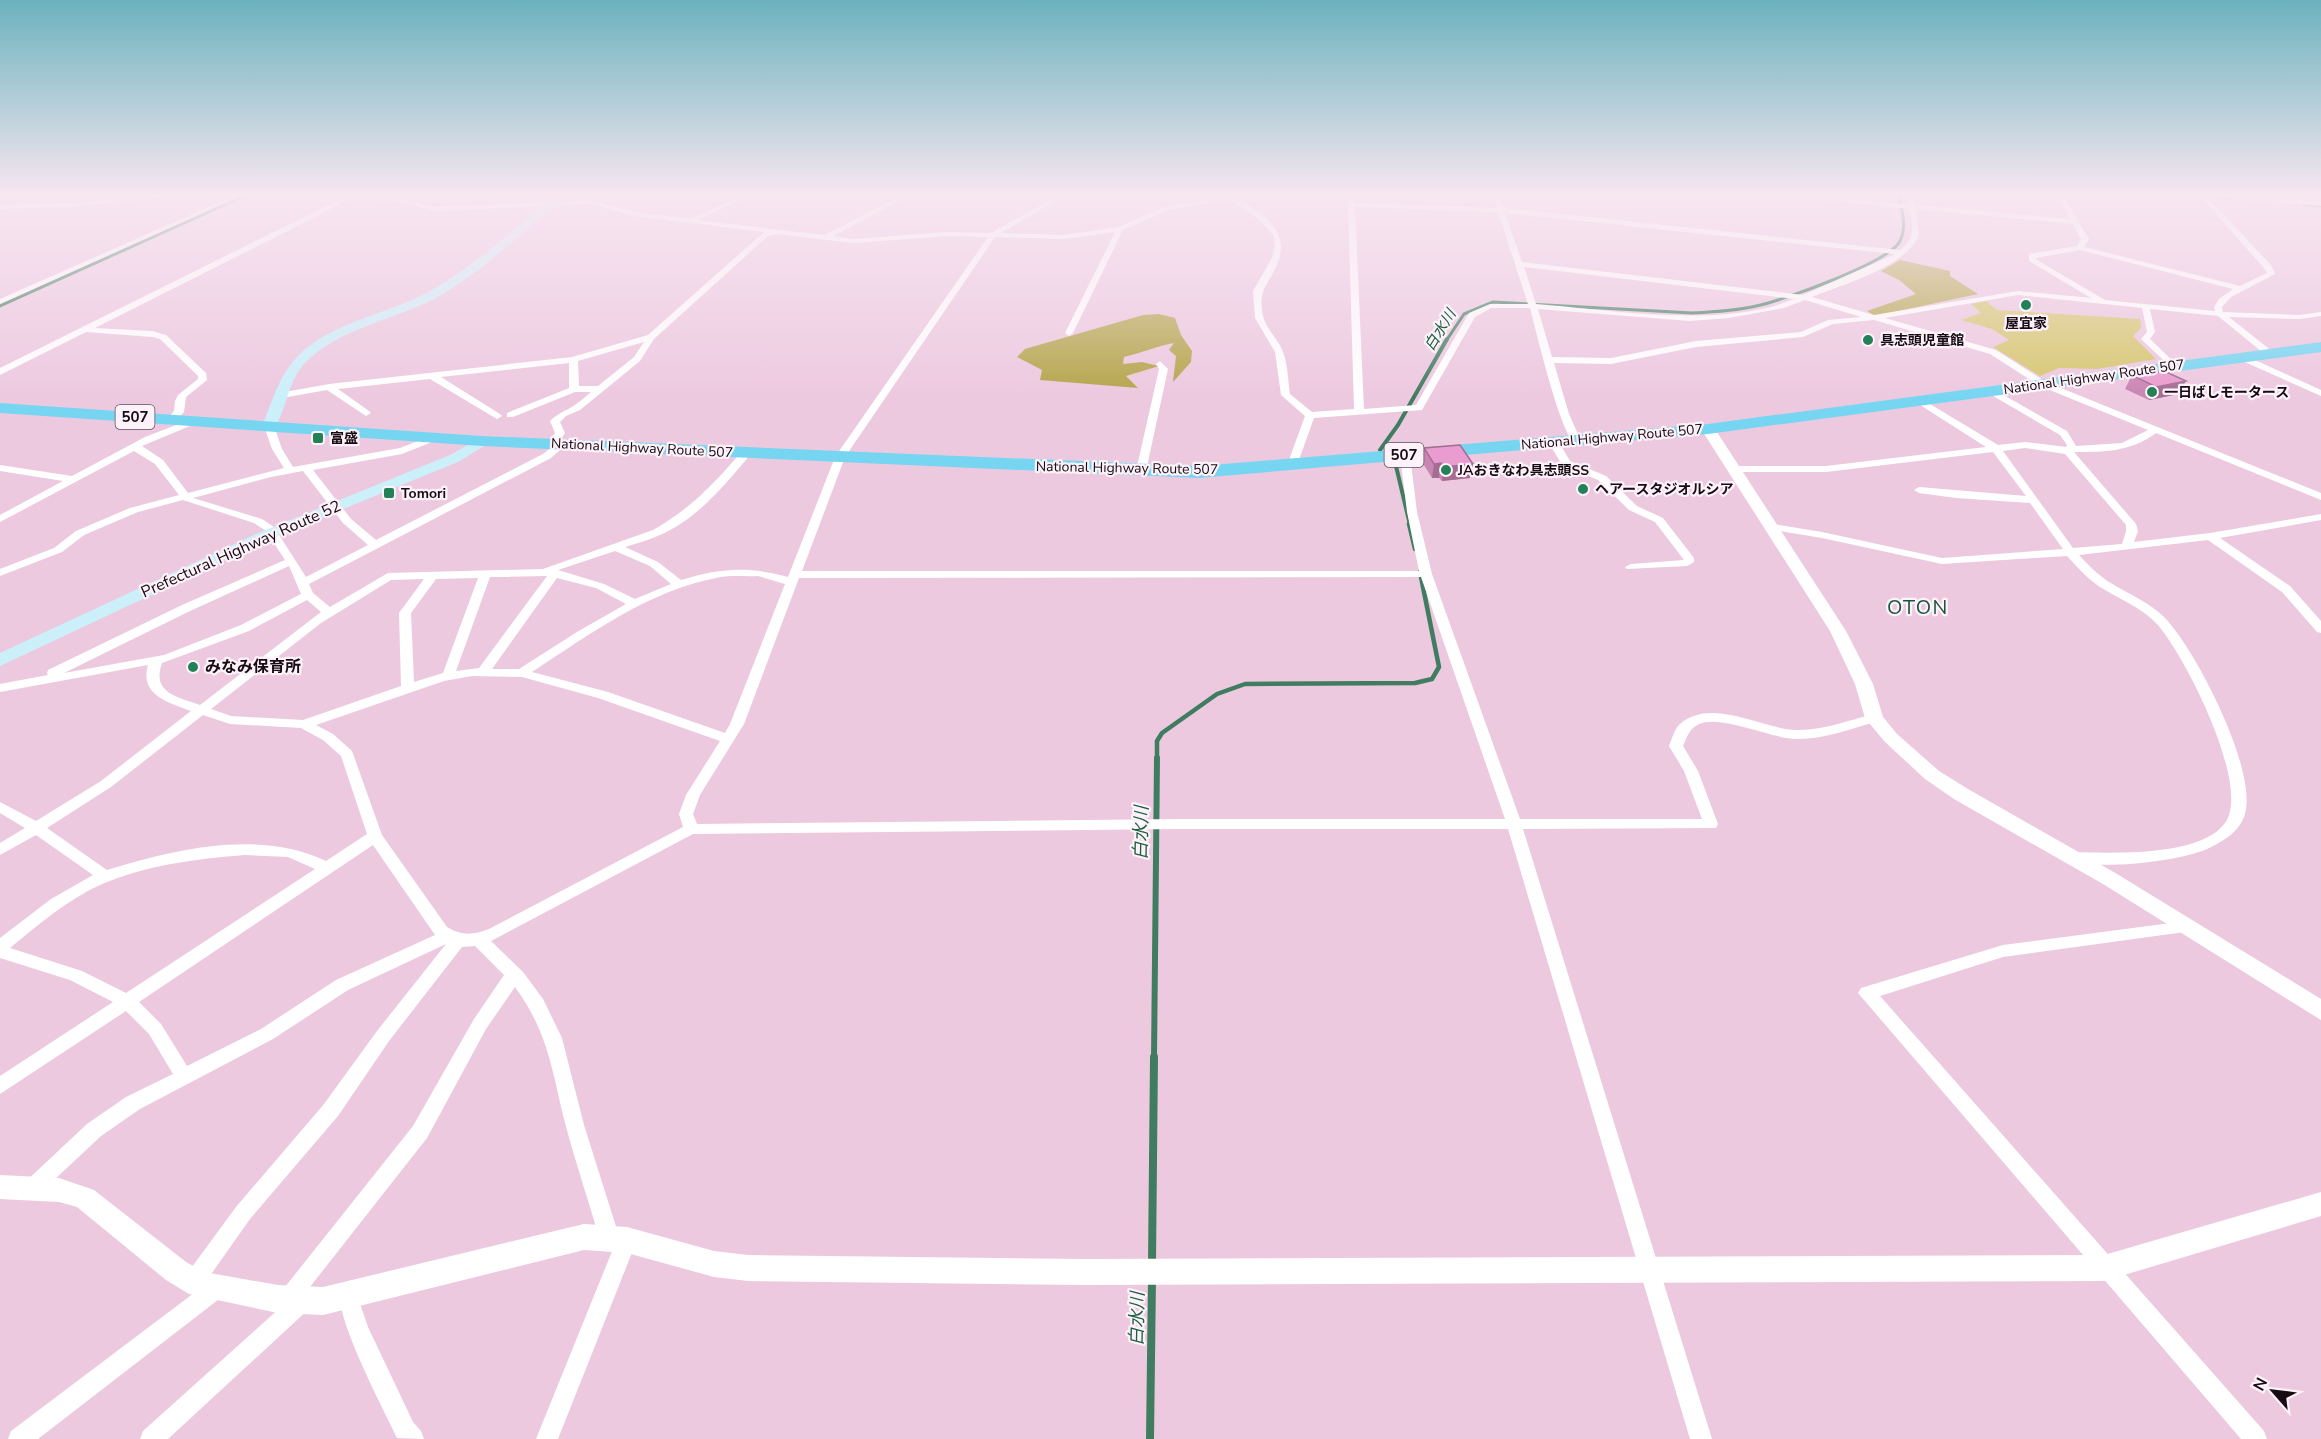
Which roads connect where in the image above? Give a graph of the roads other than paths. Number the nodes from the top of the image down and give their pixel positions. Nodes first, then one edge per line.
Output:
1 (87, 263) edge
2 (218, 263) edge
3 (476, 263) edge
4 (733, 263) edge
5 (974, 263) edge
6 (1103, 263) edge
7 (1276, 263) edge
8 (1353, 263) edge
9 (1885, 263) edge
10 (2038, 263) edge
11 (2140, 263) edge
12 (2264, 263) edge
13 (1519, 264) joint
14 (2241, 289) junction
15 (1806, 298) junction
16 (0, 302) edge
17 (2106, 303) junction
18 (1533, 306) junction
19 (2146, 308) junction
20 (2220, 314) junction
21 (2321, 314) edge
22 (1872, 318) junction
23 (86, 330) junction
24 (1069, 333) dead end
25 (651, 337) junction
26 (2321, 347) edge
27 (2270, 354) junction
28 (2241, 357) junction
29 (573, 360) junction
30 (1548, 360) junction
31 (1160, 364) dead end
32 (2174, 366) junction
33 (0, 372) edge
34 (431, 375) junction
35 (2043, 384) junction
36 (329, 387) junction
37 (602, 389) junction
38 (574, 390) junction
39 (1991, 391) junction
40 (2321, 393) edge
41 (282, 395) junction
42 (1920, 401) junction
43 (0, 408) edge
44 (1359, 410) junction
45 (366, 413) dead end
46 (510, 415) dead end
47 (1310, 415) junction
48 (497, 416) dead end
49 (171, 420) junction
50 (194, 421) junction
51 (269, 426) junction
52 (1708, 429) junction
53 (2156, 429) junction
54 (434, 438) junction
55 (482, 441) junction
56 (1576, 441) junction
57 (1554, 442) junction
58 (557, 444) junction
59 (134, 446) junction
60 (1994, 447) junction
61 (2068, 450) junction
62 (746, 453) junction
63 (1405, 455) junction
64 (840, 458) junction
65 (1297, 465) junction
66 (0, 468) edge
67 (306, 468) junction
68 (1735, 469) junction
69 (290, 470) junction
70 (1141, 471) junction
71 (72, 479) junction
72 (1920, 489) dead end
73 (183, 496) junction
74 (2321, 497) edge
75 (2032, 500) junction
76 (336, 507) junction
77 (2321, 517) edge
78 (0, 519) edge
79 (1773, 527) junction
80 (274, 532) junction
81 (2210, 536) junction
82 (376, 546) junction
83 (2127, 546) junction
84 (616, 547) junction
85 (2071, 553) junction
86 (291, 561) junction
87 (1631, 567) dead end
88 (0, 573) edge
89 (525, 573) junction
90 (555, 573) junction
91 (485, 574) junction
92 (1426, 574) junction
93 (432, 577) junction
94 (793, 579) junction
95 (680, 585) junction
96 (305, 589) junction
97 (633, 603) junction
98 (329, 614) junction
99 (2321, 630) edge
100 (0, 660) edge
101 (156, 661) junction
102 (483, 672) junction
103 (522, 673) junction
104 (448, 676) junction
105 (38, 681) junction
106 (0, 688) edge
107 (408, 688) junction
108 (200, 710) junction
109 (1874, 718) junction
110 (304, 724) junction
111 (729, 739) junction
112 (0, 807) edge
113 (1514, 824) junction
114 (37, 828) junction
115 (691, 829) junction
116 (375, 836) junction
117 (0, 850) edge
118 (2073, 857) junction
119 (327, 868) junction
120 (105, 876) junction
121 (2186, 927) junction
122 (452, 938) junction
123 (479, 939) junction
124 (0, 950) edge
125 (514, 974) junction
126 (127, 1002) junction
127 (2318, 1005) edge
128 (183, 1076) junction
129 (0, 1086) edge
130 (10, 1191) edge
131 (2321, 1204) edge
132 (618, 1239) junction
133 (2104, 1268) junction
134 (1650, 1271) junction
135 (205, 1286) junction
136 (348, 1296) junction
137 (296, 1300) junction
138 (20, 1439) edge
139 (152, 1439) edge
140 (413, 1439) edge
141 (547, 1439) edge
142 (1701, 1439) edge
143 (2256, 1439) edge

1 - 16 street
2 - 23 street
3 - 41 main road
4 - 25 street
5 - 64 street
6 - 24 street
7 - 47 street
8 - 44 street
9 - 15 street
10 - 17 street
11 - 14 street
12 - 14 street
13 - 15 street
13 - 18 street
14 - 20 street
15 - 18 street
15 - 22 street
17 - 19 street
17 - 22 street
18 - 30 street
18 - 44 street
19 - 20 street
19 - 32 street
20 - 21 street
20 - 27 street
22 - 30 street
22 - 35 street
23 - 33 street
23 - 49 street
25 - 29 street
25 - 37 street
26 - 27 highway, National Highway Route 507 / 507
27 - 28 highway, National Highway Route 507 / 507
28 - 32 highway, National Highway Route 507 / 507
28 - 40 street
29 - 34 street
29 - 38 street
30 - 56 street
31 - 70 street
32 - 35 highway, National Highway Route 507 / 507
34 - 36 street
34 - 48 street
35 - 39 highway, National Highway Route 507 / 507
35 - 53 street
36 - 41 street
36 - 45 street
37 - 38 street
37 - 58 street
38 - 46 street
39 - 42 highway, National Highway Route 507 / 507
39 - 61 street
41 - 51 main road
42 - 52 highway, National Highway Route 507 / 507
42 - 60 street
43 - 49 highway, National Highway Route 507 / 507
44 - 47 street
47 - 65 street
49 - 50 highway, National Highway Route 507 / 507
50 - 51 highway, National Highway Route 507 / 507
50 - 59 street
51 - 54 highway, National Highway Route 507 / 507
51 - 69 street
52 - 56 highway, National Highway Route 507 / 507
52 - 68 street
53 - 61 street
53 - 74 street
54 - 55 highway, National Highway Route 507 / 507
54 - 67 street
55 - 58 highway, National Highway Route 507 / 507
55 - 76 main road, Prefectural Highway Route 52
56 - 57 highway, National Highway Route 507 / 507
57 - 63 highway, National Highway Route 507 / 507
57 - 87 street
58 - 62 highway, National Highway Route 507 / 507
58 - 82 street
59 - 71 street
59 - 73 street
60 - 61 street
60 - 68 street
60 - 75 street
61 - 83 street
62 - 64 highway, National Highway Route 507 / 507
62 - 84 street
63 - 65 highway, National Highway Route 507 / 507
63 - 92 street
64 - 70 highway, National Highway Route 507 / 507
64 - 94 street
65 - 70 highway, National Highway Route 507 / 507
66 - 71 street
67 - 69 street
67 - 76 street
68 - 79 street
69 - 73 street
71 - 78 street
72 - 75 street
73 - 80 street
73 - 88 street
75 - 85 street
76 - 80 main road, Prefectural Highway Route 52
76 - 82 street
77 - 81 street
79 - 85 street
79 - 109 street
80 - 86 street
80 - 100 main road, Prefectural Highway Route 52
81 - 83 street
81 - 99 street
82 - 96 street
83 - 85 street
84 - 89 street
84 - 95 street
85 - 118 street
86 - 96 street
86 - 105 street
89 - 90 street
89 - 91 street
90 - 97 street
90 - 102 street
91 - 93 street
91 - 104 street
92 - 94 street
92 - 113 street
93 - 98 street
93 - 107 street
94 - 95 street
94 - 111 street
95 - 97 street
96 - 98 street
96 - 101 street
97 - 103 street
98 - 108 street
101 - 105 street
101 - 108 street
102 - 103 street
102 - 104 street
103 - 111 street
104 - 107 street
105 - 106 street
107 - 110 street
108 - 110 street
108 - 114 street
109 - 113 street
109 - 118 street
110 - 116 street
111 - 115 street
112 - 114 street
113 - 115 street
113 - 134 street
114 - 117 street
114 - 120 street
115 - 123 street
116 - 119 street
116 - 122 street
118 - 121 street
119 - 120 street
119 - 126 street
120 - 124 street
121 - 127 street
121 - 133 street
122 - 123 street
122 - 128 street
122 - 135 street
123 - 125 street
124 - 126 street
125 - 132 street
125 - 137 street
126 - 128 street
126 - 129 street
128 - 130 street
130 - 135 street
131 - 133 street
132 - 134 street
132 - 136 street
132 - 141 street
133 - 134 street
133 - 143 street
134 - 142 street
135 - 137 street
135 - 138 street
136 - 137 street
136 - 140 street
137 - 139 street

